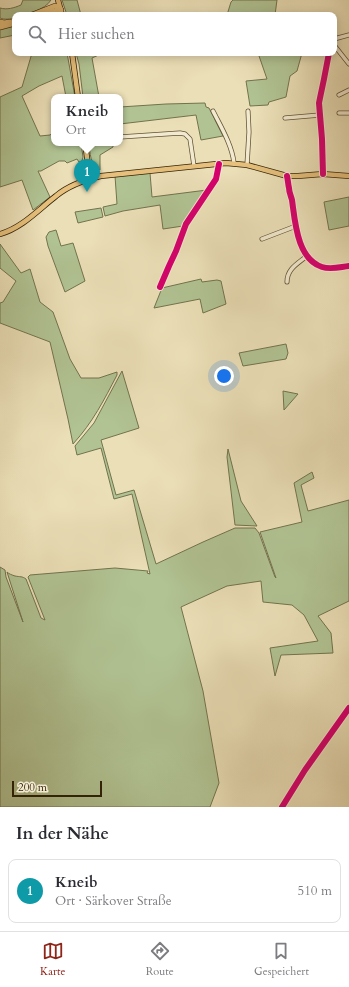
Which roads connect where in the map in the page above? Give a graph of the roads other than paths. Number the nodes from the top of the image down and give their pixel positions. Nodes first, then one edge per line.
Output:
1 (54, 0) edge
2 (58, 0) edge
3 (49, 8) junction
4 (61, 11) edge
5 (39, 12) edge
6 (0, 22) edge
7 (12, 22) edge
8 (12, 23) edge
9 (0, 27) edge
10 (349, 35) edge
11 (337, 38) edge
12 (337, 49) edge
13 (72, 56) edge
14 (328, 56) edge
15 (349, 64) edge
16 (349, 90) edge
17 (78, 94) edge
18 (339, 95) dead end
19 (213, 111) dead end
20 (248, 111) dead end
21 (339, 113) dead end
22 (349, 113) edge
23 (320, 115) junction
24 (285, 118) dead end
25 (123, 137) edge
26 (85, 146) edge
27 (234, 163) junction
28 (219, 164) junction
29 (247, 165) junction
30 (194, 166) junction
31 (323, 174) junction
32 (287, 176) junction
33 (349, 176) edge
34 (90, 179) junction
35 (296, 226) junction
36 (0, 234) edge
37 (262, 239) dead end
38 (307, 256) junction
39 (349, 266) edge
40 (287, 282) dead end
41 (160, 287) dead end
42 (349, 708) edge
43 (282, 807) edge

1 - 3 highway
2 - 4 main road
3 - 4 highway
3 - 5 highway
6 - 7 highway
8 - 9 highway
10 - 11 street
12 - 15 street
13 - 17 main road
14 - 23 street
16 - 18 street
19 - 27 street
20 - 29 street
21 - 22 street
23 - 24 street
23 - 31 street
25 - 30 street
26 - 34 main road
27 - 28 main road
27 - 29 main road
28 - 30 main road
28 - 41 street
29 - 32 main road
30 - 34 main road
31 - 32 main road
31 - 33 main road
32 - 35 street
34 - 36 main road
35 - 37 street
35 - 38 street
38 - 39 street
38 - 40 street
42 - 43 street

